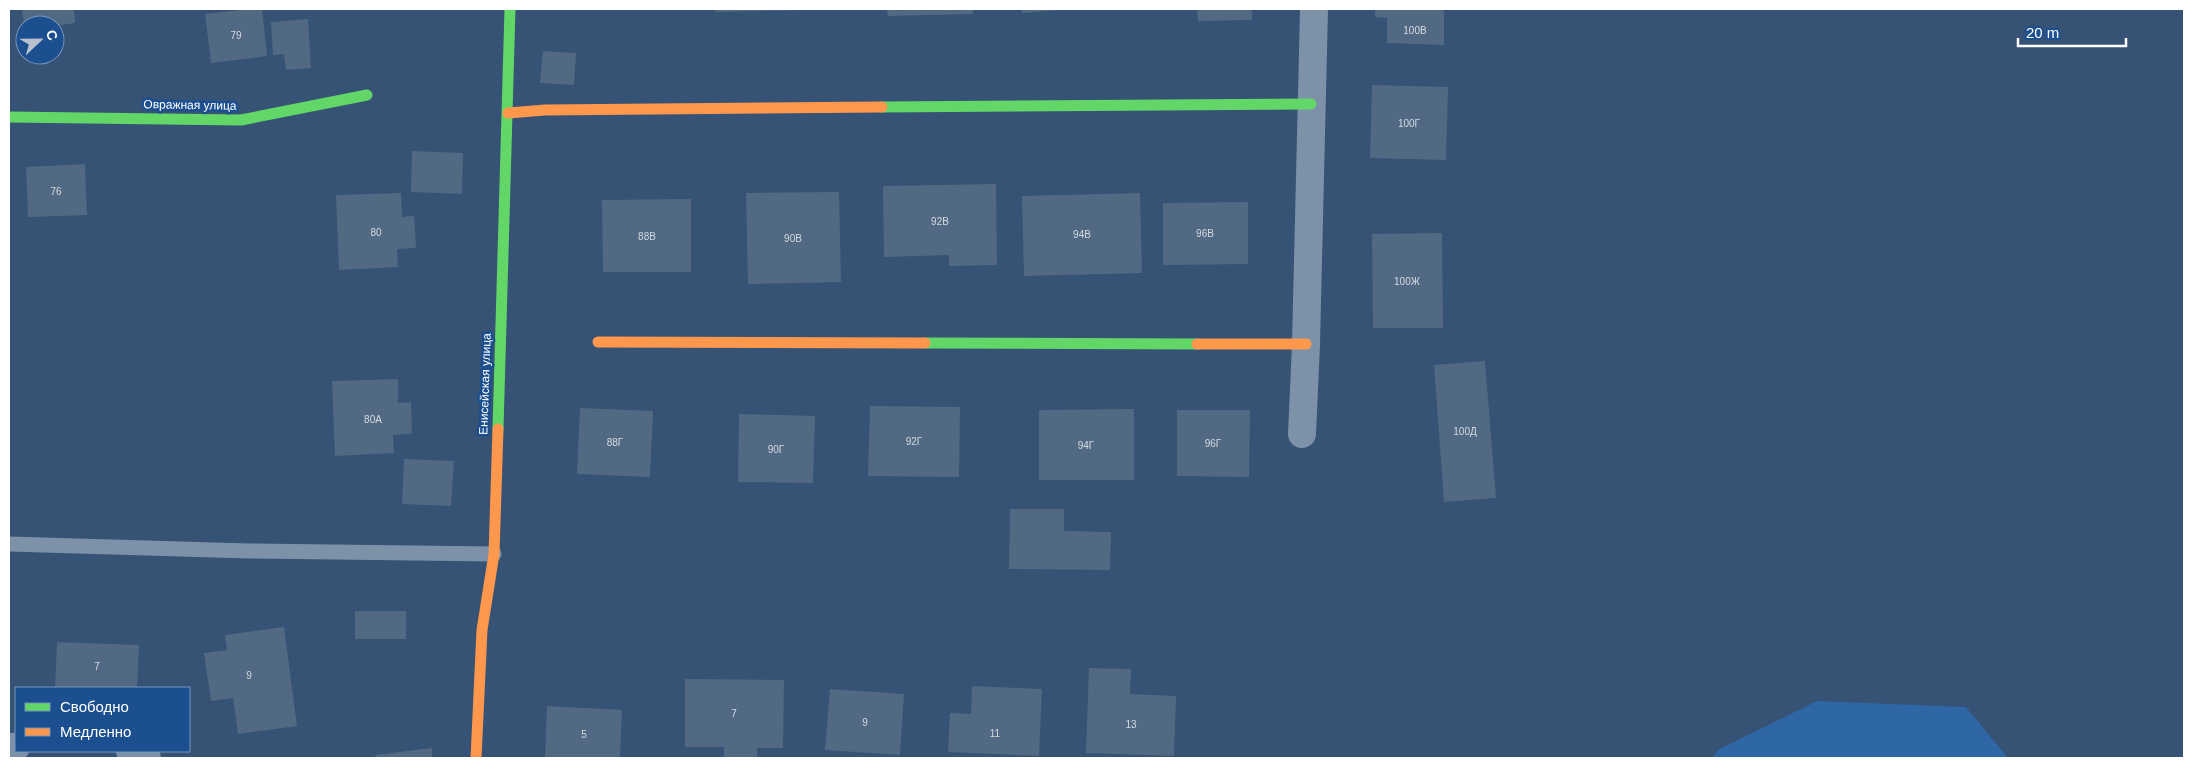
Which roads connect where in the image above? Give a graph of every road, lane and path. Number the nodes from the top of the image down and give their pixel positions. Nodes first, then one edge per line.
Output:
1 (510, 9) edge
2 (1314, 9) edge
3 (367, 95) dead end
4 (1311, 104) junction
5 (508, 113) junction
6 (9, 118) edge
7 (598, 342) dead end
8 (1306, 344) junction
9 (1302, 434) dead end
10 (9, 544) edge
11 (494, 554) junction
12 (132, 752) edge
13 (147, 758) edge
14 (476, 758) edge

1 - 5 street, Енисейская улица
2 - 4 street
3 - 6 street, Овражная улица
4 - 5 street
4 - 8 street
5 - 11 street, Енисейская улица
7 - 8 street
8 - 9 street
10 - 11 lane
11 - 14 street, Енисейская улица
12 - 13 street

